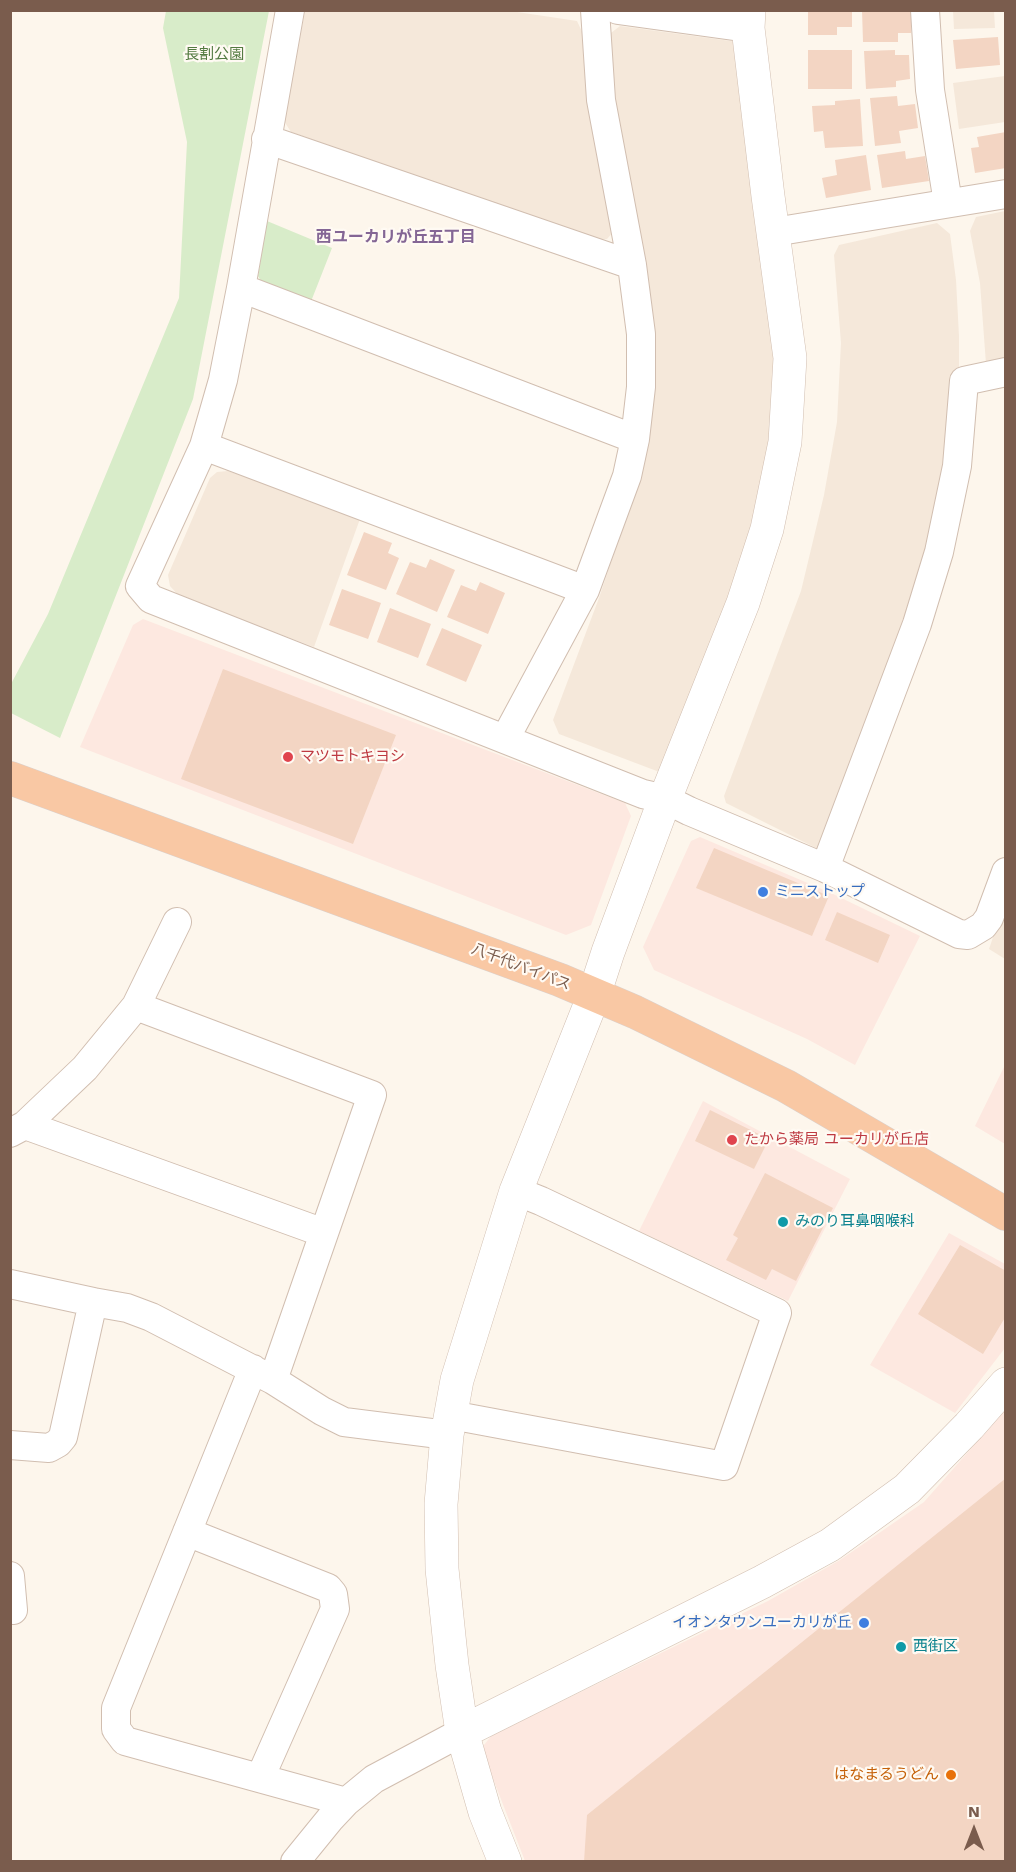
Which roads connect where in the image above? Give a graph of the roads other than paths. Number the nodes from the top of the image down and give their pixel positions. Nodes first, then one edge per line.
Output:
1 (290, 10) edge
2 (595, 10) edge
3 (618, 10) edge
4 (925, 10) edge
5 (749, 19) edge
6 (267, 139) junction
7 (1005, 194) edge
8 (948, 203) junction
9 (774, 232) junction
10 (632, 265) junction
11 (241, 288) junction
12 (1005, 372) edge
13 (634, 439) junction
14 (204, 446) junction
15 (585, 590) junction
16 (505, 739) junction
17 (10, 778) edge
18 (665, 799) junction
19 (825, 868) junction
20 (1005, 872) edge
21 (177, 922) dead end
22 (594, 995) junction
23 (136, 1006) junction
24 (18, 1129) edge
25 (516, 1191) junction
26 (1005, 1214) edge
27 (324, 1233) junction
28 (10, 1284) edge
29 (93, 1302) junction
30 (263, 1374) junction
31 (1005, 1384) edge
32 (449, 1425) junction
33 (10, 1445) edge
34 (187, 1532) junction
35 (10, 1576) edge
36 (13, 1610) dead end
37 (462, 1732) junction
38 (260, 1778) junction
39 (346, 1802) junction
40 (295, 1862) edge
41 (504, 1862) edge

1 - 6 street
2 - 10 street
3 - 5 street
4 - 8 street
5 - 9 street
6 - 10 street
6 - 11 street
7 - 8 street
8 - 9 street
9 - 18 street
10 - 13 street
11 - 13 street
11 - 14 street
12 - 19 street
13 - 15 street
14 - 15 street
14 - 16 street
15 - 16 street
16 - 18 street
17 - 22 highway, 八千代バイパス
18 - 19 street
18 - 22 street
19 - 20 street
21 - 23 street
22 - 25 street
22 - 26 highway, 八千代バイパス
23 - 24 street
23 - 27 street
24 - 27 street
25 - 32 street
25 - 32 street
27 - 30 street
28 - 29 street
29 - 30 street
29 - 33 street
30 - 32 street
30 - 34 street
31 - 37 street
32 - 37 street
34 - 38 street
34 - 38 street
35 - 36 street
37 - 39 street
37 - 41 street
38 - 39 street
39 - 40 street

